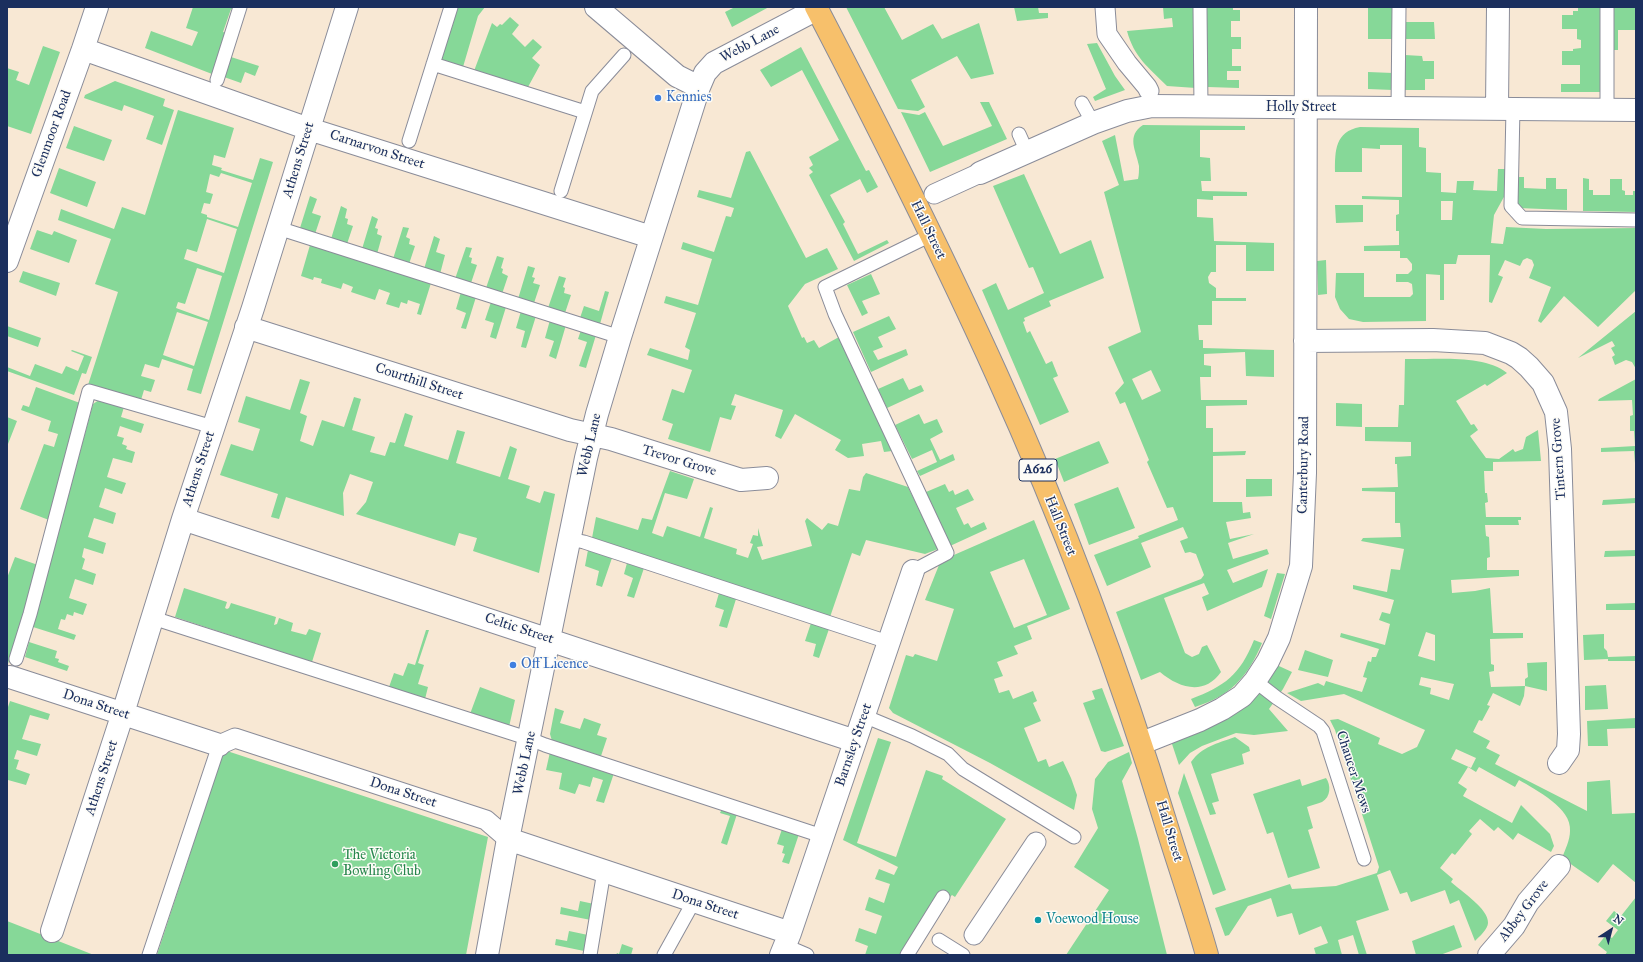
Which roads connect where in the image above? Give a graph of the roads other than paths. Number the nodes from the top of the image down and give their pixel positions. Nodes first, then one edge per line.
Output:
1 (96, 7) edge
2 (240, 7) edge
3 (347, 7) edge
4 (451, 7) edge
5 (596, 7) edge
6 (1105, 7) edge
7 (1200, 7) edge
8 (1306, 7) edge
9 (1399, 7) edge
10 (1498, 7) edge
11 (1607, 7) edge
12 (816, 8) edge
13 (83, 49) junction
14 (624, 56) dead end
15 (434, 64) junction
16 (217, 80) dead end
17 (700, 87) junction
18 (1149, 91) dead end
19 (1082, 103) dead end
20 (1201, 107) junction
21 (1305, 108) junction
22 (1505, 108) junction
23 (1398, 109) junction
24 (1607, 110) junction
25 (1636, 110) edge
26 (585, 112) junction
27 (1093, 123) junction
28 (309, 128) junction
29 (409, 141) dead end
30 (980, 173) joint
31 (561, 191) dead end
32 (934, 194) dead end
33 (1636, 220) edge
34 (278, 228) junction
35 (932, 235) junction
36 (651, 237) junction
37 (8, 255) edge
38 (246, 328) junction
39 (620, 336) junction
40 (1305, 341) junction
41 (213, 427) junction
42 (592, 434) junction
43 (767, 478) dead end
44 (183, 519) junction
45 (570, 539) junction
46 (913, 570) joint
47 (152, 618) junction
48 (550, 639) junction
49 (888, 642) junction
50 (13, 668) joint
51 (1255, 681) junction
52 (124, 714) junction
53 (864, 716) junction
54 (530, 739) junction
55 (855, 741) junction
56 (1142, 743) junction
57 (218, 744) junction
58 (1559, 762) dead end
59 (822, 836) junction
60 (1074, 838) dead end
61 (508, 839) junction
62 (1036, 842) dead end
63 (1364, 859) dead end
64 (1559, 866) dead end
65 (604, 871) junction
66 (943, 897) dead end
67 (694, 901) junction
68 (52, 931) dead end
69 (974, 935) joint
70 (939, 940) dead end
71 (786, 945) edge
72 (962, 954) edge
73 (149, 955) edge
74 (487, 955) edge
75 (590, 955) edge
76 (664, 955) edge
77 (807, 955) edge
78 (907, 955) edge
79 (1207, 955) edge
80 (1489, 955) edge

1 - 13 street, Glenmoor Road
2 - 16 lane
3 - 28 street, Athens Street
4 - 15 lane
5 - 17 street
6 - 18 street
7 - 20 lane
8 - 21 street, Canterbury Road
9 - 23 lane
10 - 22 street
11 - 24 lane
12 - 17 street, Webb Lane
12 - 35 main road, Hall Street / A626
13 - 28 street, Carnarvon Street
13 - 37 street, Glenmoor Road
14 - 26 lane
15 - 26 lane
15 - 29 lane
17 - 36 street, Webb Lane
19 - 27 lane
20 - 21 street, Holly Street
20 - 27 street, Holly Street
21 - 23 street, Holly Street
21 - 40 street, Canterbury Road
22 - 23 street, Holly Street
22 - 24 street, Holly Street
22 - 33 lane
24 - 25 street, Holly Street
26 - 31 lane
27 - 30 street, Holly Street
28 - 34 street, Athens Street
28 - 36 street, Carnarvon Street
30 - 32 street
34 - 38 street, Athens Street
34 - 39 lane
35 - 46 lane, Barnsley Street
35 - 56 main road, Hall Street / A626
36 - 39 street, Webb Lane
38 - 41 street, Athens Street
38 - 42 street, Courthill Street
39 - 42 street, Webb Lane
40 - 51 street, Canterbury Road
40 - 58 street, Tintern Grove
41 - 44 street, Athens Street
41 - 50 lane
42 - 43 street, Trevor Grove
42 - 45 street, Webb Lane
44 - 47 street, Athens Street
44 - 48 street, Celtic Street
45 - 48 street, Webb Lane
45 - 49 lane
46 - 49 street, Barnsley Street
47 - 52 street, Athens Street
47 - 54 lane
48 - 54 street, Webb Lane
48 - 55 street, Celtic Street
49 - 53 street, Barnsley Street
50 - 52 street, Dona Street
51 - 56 street, Canterbury Road
51 - 63 lane, Chaucer Mews
52 - 57 street, Dona Street
52 - 68 street, Athens Street
53 - 55 street, Barnsley Street
53 - 60 lane
54 - 59 lane
54 - 61 street, Webb Lane
55 - 59 street, Barnsley Street
56 - 79 main road, Hall Street / A626
57 - 61 street, Dona Street
57 - 73 lane
59 - 71 street, Barnsley Street
61 - 65 street, Dona Street
61 - 74 street, Webb Lane
62 - 69 street
64 - 80 street, Abbey Grove
65 - 67 street, Dona Street
65 - 75 lane
66 - 78 lane
67 - 71 street, Dona Street
67 - 76 lane
69 - 72 lane
70 - 72 lane
71 - 77 lane

